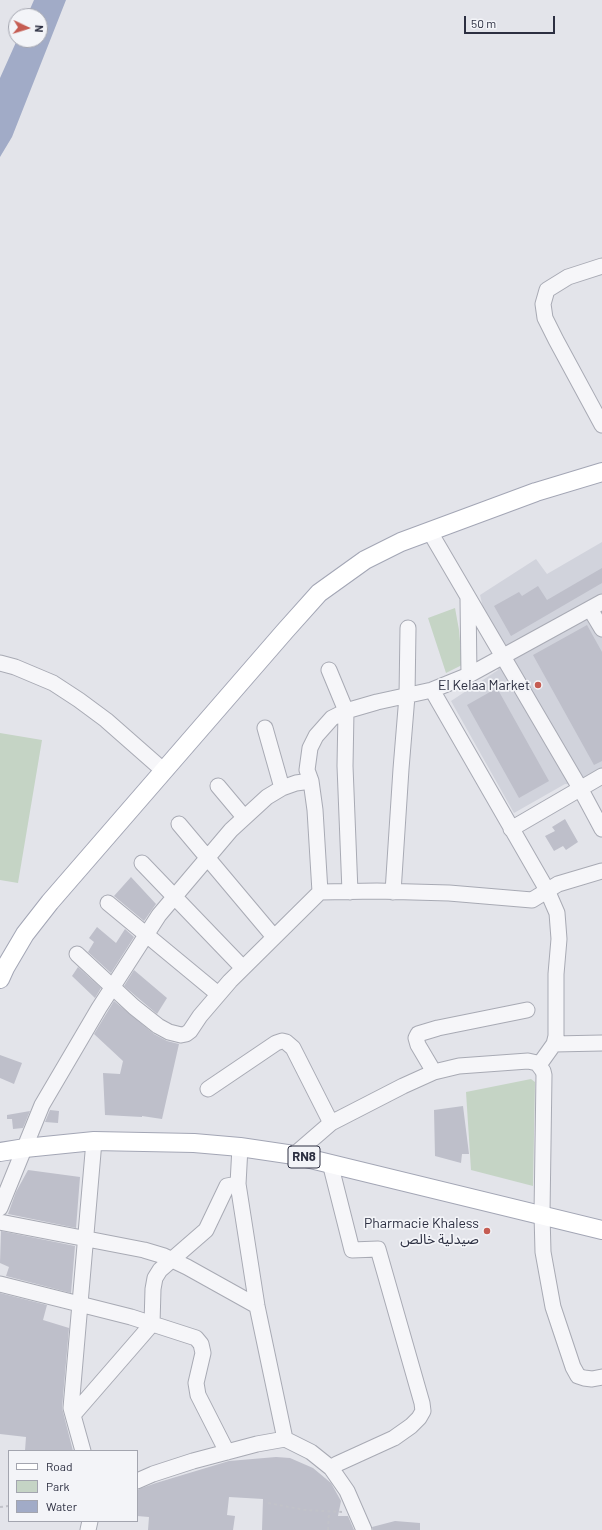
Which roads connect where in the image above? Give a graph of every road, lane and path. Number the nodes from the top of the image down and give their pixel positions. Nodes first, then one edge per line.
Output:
1 (602, 266) edge
2 (602, 425) edge
3 (602, 472) edge
4 (430, 532) junction
5 (468, 596) junction
6 (596, 605) edge
7 (408, 628) dead end
8 (602, 630) edge
9 (503, 657) junction
10 (0, 663) edge
11 (329, 670) dead end
12 (469, 675) junction
13 (432, 690) junction
14 (407, 696) junction
15 (346, 711) junction
16 (265, 728) dead end
17 (164, 771) junction
18 (602, 776) edge
19 (310, 781) junction
20 (218, 786) dead end
21 (282, 788) junction
22 (580, 788) junction
23 (244, 817) junction
24 (179, 824) dead end
25 (511, 829) junction
26 (602, 829) edge
27 (208, 857) junction
28 (142, 863) dead end
29 (602, 871) edge
30 (547, 890) junction
31 (320, 892) junction
32 (350, 892) junction
33 (393, 892) junction
34 (174, 896) junction
35 (108, 903) dead end
36 (146, 935) junction
37 (274, 937) junction
38 (77, 954) dead end
39 (243, 968) junction
40 (0, 979) edge
41 (112, 987) junction
42 (218, 994) junction
43 (527, 1010) dead end
44 (602, 1043) edge
45 (554, 1044) junction
46 (539, 1065) junction
47 (434, 1072) junction
48 (208, 1089) dead end
49 (331, 1123) junction
50 (94, 1141) junction
51 (240, 1147) junction
52 (25, 1148) junction
53 (0, 1152) edge
54 (294, 1155) junction
55 (330, 1163) junction
56 (238, 1184) junction
57 (0, 1208) edge
58 (542, 1214) junction
59 (0, 1222) edge
60 (602, 1230) edge
61 (86, 1238) junction
62 (172, 1260) junction
63 (0, 1284) edge
64 (80, 1305) junction
65 (257, 1306) junction
66 (152, 1324) junction
67 (602, 1377) edge
68 (73, 1415) junction
69 (285, 1439) junction
70 (83, 1450) edge
71 (227, 1452) junction
72 (331, 1468) junction
73 (138, 1481) edge
74 (268, 1503) dead end
75 (355, 1509) junction
76 (329, 1511) junction
77 (328, 1530) edge
78 (364, 1530) edge

1 - 2 street
3 - 4 main road
4 - 5 street
4 - 17 main road
5 - 9 street
5 - 12 street
6 - 8 street
6 - 9 street
7 - 14 street
9 - 12 street
9 - 22 street
10 - 17 street
11 - 15 street
12 - 13 street
13 - 14 street
13 - 25 street
14 - 15 street
14 - 33 street
15 - 19 street
15 - 32 street
16 - 21 street
17 - 40 main road
18 - 22 street
19 - 21 street
19 - 31 street
20 - 23 street
21 - 23 street
22 - 25 street
22 - 26 street
23 - 27 street
24 - 27 street
25 - 30 street
27 - 34 street
27 - 37 street
28 - 34 street
29 - 30 street
30 - 33 street
30 - 45 street
31 - 32 street
31 - 37 street
32 - 33 street
34 - 36 street
34 - 39 street
35 - 36 street
36 - 41 street
36 - 42 street
37 - 39 street
38 - 41 street
39 - 42 street
41 - 42 street
41 - 52 street
43 - 47 street
44 - 45 street
45 - 46 street
46 - 47 street
46 - 58 street
47 - 49 street
48 - 49 street
49 - 54 street
50 - 51 main road, RN8
50 - 52 main road, RN8
50 - 61 street
51 - 54 main road, RN8
51 - 56 street
52 - 53 main road, RN8
52 - 57 street
54 - 55 main road, RN8
55 - 58 main road, RN8
55 - 72 street
56 - 62 street
56 - 65 street
58 - 60 main road, RN8
58 - 67 street
59 - 61 street
61 - 62 street
61 - 64 street
62 - 65 street
62 - 66 street
63 - 64 street
64 - 66 street
64 - 68 street
65 - 69 street
66 - 68 street
66 - 71 street
68 - 70 street
69 - 71 street
69 - 72 street
71 - 73 street
72 - 75 street
74 - 76 path
75 - 76 path
75 - 78 street
76 - 77 path

